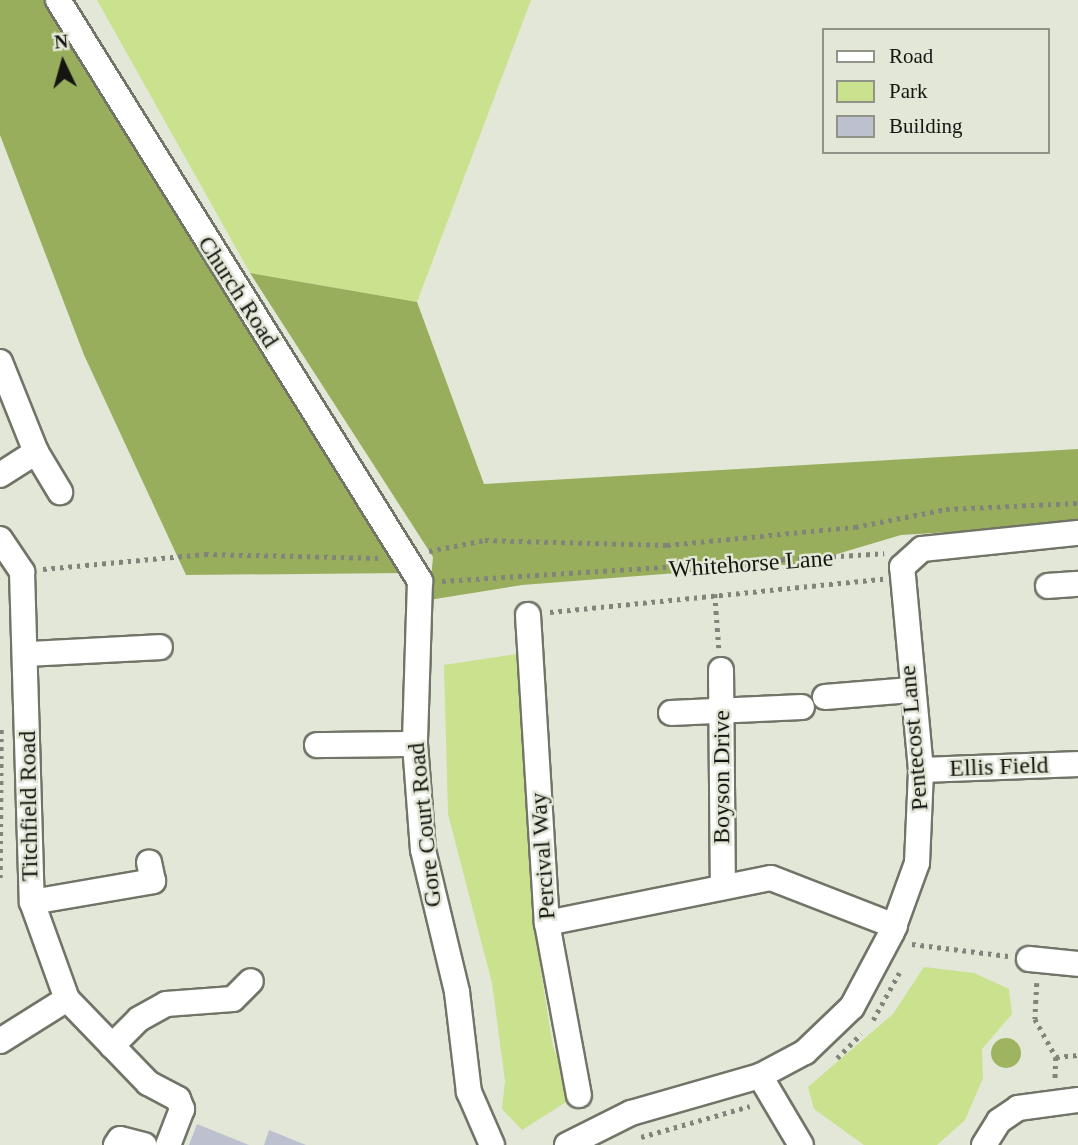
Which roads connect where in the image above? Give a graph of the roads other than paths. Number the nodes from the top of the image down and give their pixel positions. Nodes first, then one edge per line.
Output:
1 (58, 0) edge
2 (1, 370) edge
3 (36, 452) junction
4 (0, 475) edge
5 (60, 492) dead end
6 (1078, 533) edge
7 (0, 539) edge
8 (416, 570) joint
9 (1078, 584) edge
10 (1048, 586) dead end
11 (528, 614) road end
12 (160, 647) dead end
13 (28, 654) junction
14 (721, 670) road end
15 (911, 690) junction
16 (825, 697) dead end
17 (802, 707) dead end
18 (671, 713) dead end
19 (722, 715) junction
20 (415, 744) junction
21 (317, 745) dead end
22 (1078, 764) edge
23 (920, 770) junction
24 (149, 862) dead end
25 (723, 883) junction
26 (32, 902) junction
27 (547, 923) junction
28 (895, 926) junction
29 (1029, 959) road end
30 (1078, 964) edge
31 (251, 981) dead end
32 (67, 999) junction
33 (0, 1041) edge
34 (112, 1046) junction
35 (760, 1076) junction
36 (579, 1095) dead end
37 (1078, 1100) edge
38 (116, 1145) edge
39 (144, 1145) edge
40 (168, 1145) edge
41 (492, 1145) edge
42 (567, 1145) edge
43 (801, 1145) edge
44 (984, 1145) edge

1 - 8 street, Church Road
2 - 3 street
3 - 4 street
3 - 5 street
6 - 15 street, Pentecost Lane
7 - 13 street, Titchfield Road
8 - 20 street, Gore Court Road
9 - 10 street
11 - 27 street, Percival Way
12 - 13 street
13 - 26 street, Titchfield Road
14 - 19 street, Boyson Drive
15 - 16 street
15 - 23 street, Pentecost Lane
17 - 19 street
18 - 19 street
19 - 25 street, Boyson Drive
20 - 21 street
20 - 41 street, Gore Court Road
22 - 23 street, Ellis Field
23 - 28 street, Pentecost Lane
24 - 26 street
25 - 27 street
25 - 28 street
26 - 32 street, Titchfield Road
27 - 36 street, Percival Way
28 - 35 street, Pentecost Lane
29 - 30 street
31 - 34 street
32 - 33 street
32 - 34 street, Titchfield Road
34 - 40 street, Titchfield Road
35 - 42 street, Pentecost Lane
35 - 43 street
37 - 44 street
38 - 39 street

